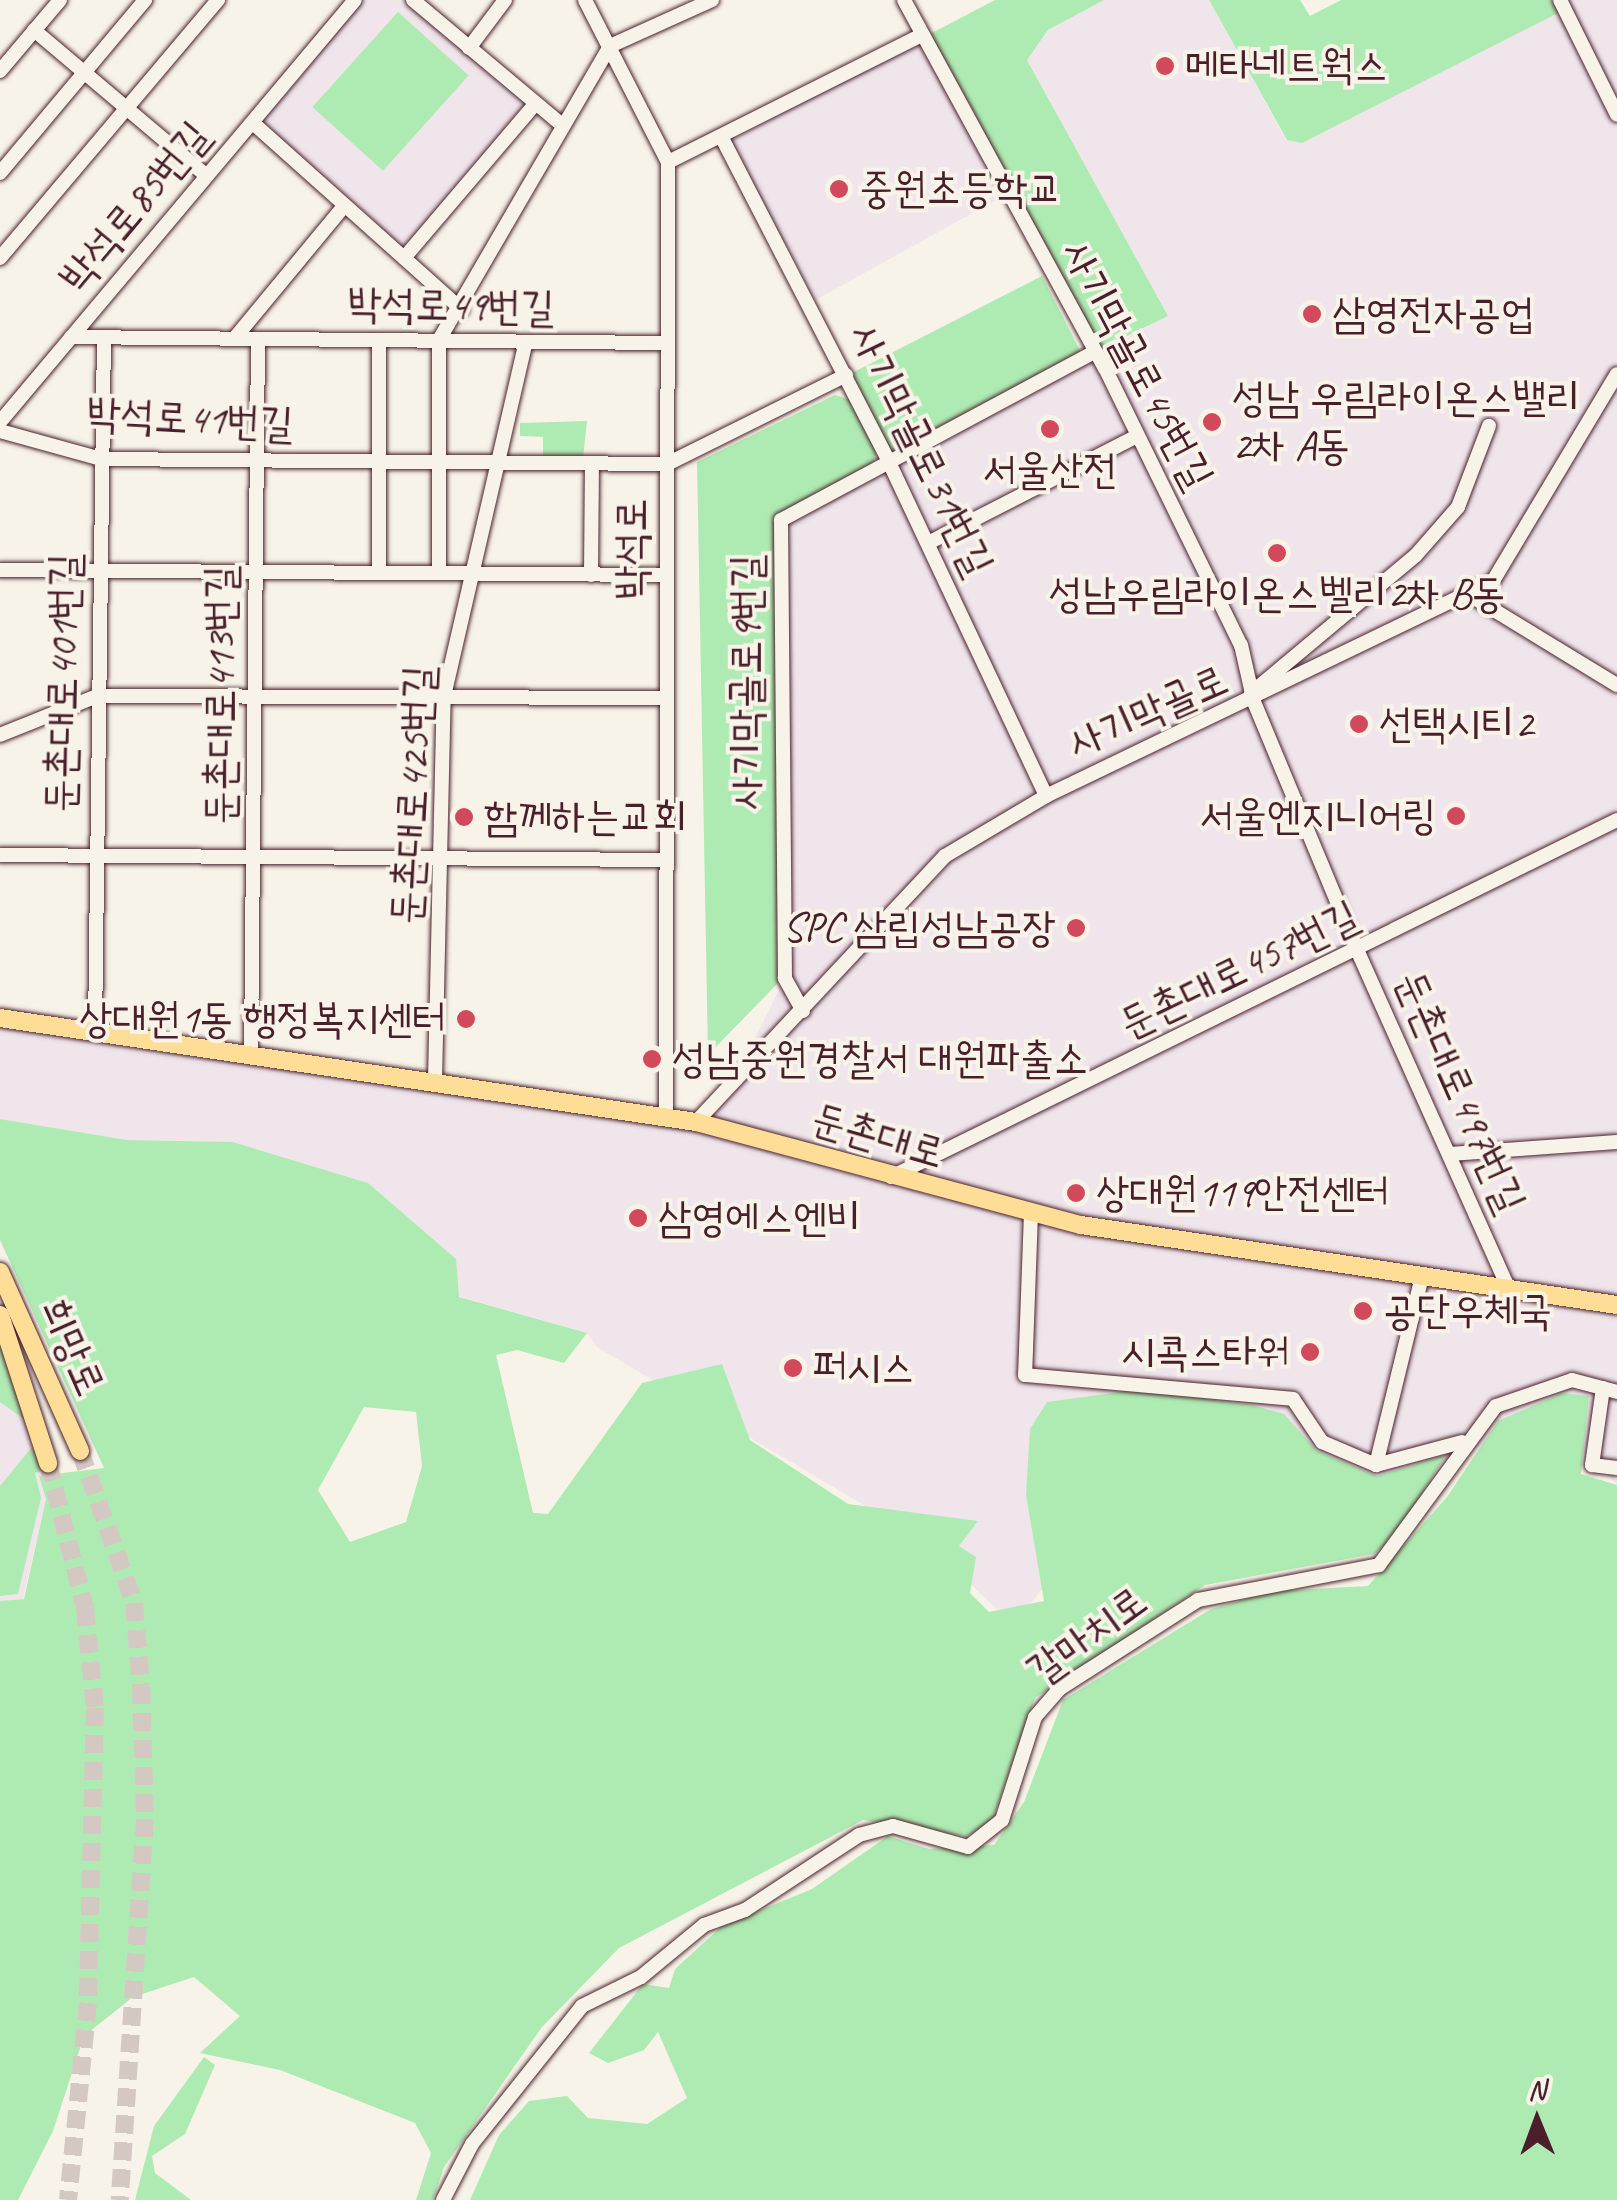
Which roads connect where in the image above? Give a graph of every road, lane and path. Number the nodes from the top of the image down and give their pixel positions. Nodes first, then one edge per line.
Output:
1 (144, 0) edge
2 (218, 0) edge
3 (355, 0) edge
4 (412, 0) edge
5 (505, 0) edge
6 (585, 0) edge
7 (712, 0) edge
8 (1560, 0) edge
9 (54, 2) edge
10 (908, 7) edge
11 (34, 30) junction
12 (922, 35) junction
13 (610, 46) junction
14 (468, 48) junction
15 (0, 71) edge
16 (84, 72) junction
17 (535, 104) junction
18 (127, 108) junction
19 (1617, 115) edge
20 (253, 124) junction
21 (562, 125) junction
22 (723, 140) junction
23 (668, 162) junction
24 (0, 172) edge
25 (207, 176) junction
26 (344, 206) junction
27 (0, 258) edge
28 (404, 258) junction
29 (462, 310) junction
30 (71, 337) junction
31 (104, 337) junction
32 (258, 338) junction
33 (234, 339) junction
34 (379, 340) junction
35 (439, 340) junction
36 (526, 342) junction
37 (667, 343) junction
38 (1091, 354) junction
39 (1617, 374) edge
40 (846, 375) junction
41 (0, 422) edge
42 (1489, 426) dead end
43 (0, 431) edge
44 (1137, 436) junction
45 (102, 458) junction
46 (257, 459) junction
47 (379, 460) junction
48 (440, 460) junction
49 (888, 460) junction
50 (498, 463) junction
51 (667, 464) junction
52 (592, 465) junction
53 (928, 542) junction
54 (0, 570) edge
55 (99, 570) junction
56 (256, 570) junction
57 (379, 571) junction
58 (439, 571) junction
59 (473, 571) junction
60 (666, 575) junction
61 (592, 576) junction
62 (1471, 596) junction
63 (1617, 685) edge
64 (97, 696) junction
65 (256, 696) junction
66 (444, 696) junction
67 (1253, 697) junction
68 (667, 698) junction
69 (0, 736) edge
70 (1046, 796) junction
71 (1617, 820) edge
72 (0, 856) edge
73 (94, 856) junction
74 (255, 857) junction
75 (442, 858) junction
76 (666, 860) junction
77 (1358, 952) junction
78 (803, 1011) junction
79 (0, 1018) edge
80 (95, 1030) junction
81 (251, 1052) junction
82 (435, 1080) junction
83 (666, 1117) junction
84 (696, 1122) junction
85 (1617, 1142) edge
86 (1450, 1154) junction
87 (890, 1178) junction
88 (1030, 1213) junction
89 (0, 1272) edge
90 (1422, 1276) junction
91 (1509, 1289) junction
92 (1617, 1306) edge
93 (0, 1315) edge
94 (1610, 1390) edge
95 (1462, 1442) junction
96 (80, 1451) tunnel mouth
97 (48, 1463) tunnel mouth
98 (1376, 1465) junction
99 (1617, 1468) edge
100 (443, 2200) edge

1 - 16 street
2 - 18 street
3 - 20 street, 박석로85번길
4 - 14 street
5 - 14 street
6 - 13 street, 박석로
7 - 13 street
8 - 19 street
9 - 11 street
10 - 12 street, 사기막골로45번길
11 - 15 street
11 - 16 street
12 - 22 street
12 - 38 street, 사기막골로45번길
13 - 21 street
13 - 23 street, 박석로
14 - 17 street
16 - 18 street
16 - 24 street
17 - 21 street
17 - 28 street
18 - 25 street
18 - 27 street
20 - 25 street, 박석로85번길
20 - 26 street, 박석로85번길
21 - 29 street
22 - 23 street
22 - 40 street, 사기막골로31번길
23 - 37 street, 박석로
25 - 30 street, 박석로85번길
26 - 28 street, 박석로85번길
26 - 33 street, 박석로49번길
28 - 29 street, 박석로85번길
29 - 35 street
30 - 31 street, 박석로49번길
30 - 41 street, 박석로85번길
31 - 33 street, 박석로49번길
31 - 45 street, 둔촌대로401번길
32 - 33 street, 박석로49번길
32 - 34 street, 박석로49번길
32 - 46 street, 둔촌대로413번길
34 - 35 street, 박석로49번길
34 - 47 street
35 - 36 street, 박석로49번길
35 - 48 street
36 - 37 street, 박석로49번길
36 - 50 street, 둔촌대로425번길
37 - 51 street, 박석로
38 - 44 street, 사기막골로45번길
38 - 49 street, 사기막골로9번길
39 - 62 street, 사기막골로
40 - 49 street, 사기막골로31번길
40 - 51 street
42 - 67 street
43 - 45 street, 박석로41번길
44 - 53 street
44 - 67 street, 사기막골로45번길
45 - 46 street, 박석로41번길
45 - 55 street, 둔촌대로401번길
46 - 47 street, 박석로41번길
46 - 56 street, 둔촌대로413번길
47 - 48 street, 박석로41번길
47 - 57 street
48 - 50 street, 박석로41번길
48 - 58 street
49 - 53 street, 사기막골로31번길
49 - 78 street, 사기막골로9번길
50 - 52 street, 박석로41번길
50 - 59 street, 둔촌대로425번길
51 - 52 street, 박석로41번길
51 - 60 street, 박석로
52 - 61 street
53 - 70 street, 사기막골로31번길
54 - 55 street
55 - 56 street
55 - 64 street, 둔촌대로401번길
56 - 57 street
56 - 65 street, 둔촌대로413번길
57 - 58 street
58 - 59 street
59 - 61 street
59 - 66 street, 둔촌대로425번길
60 - 61 street
60 - 68 street, 박석로
62 - 63 street
62 - 67 street, 사기막골로
64 - 65 street
64 - 69 street
64 - 73 street, 둔촌대로401번길
65 - 66 street
65 - 74 street, 둔촌대로413번길
66 - 68 street
66 - 75 street, 둔촌대로425번길
67 - 70 street, 사기막골로
67 - 77 street, 둔촌대로497번길
68 - 76 street, 박석로
70 - 78 street, 사기막골로
71 - 77 street, 둔촌대로457번길
72 - 73 street
73 - 74 street
73 - 80 street, 둔촌대로401번길
74 - 75 street
74 - 81 street, 둔촌대로413번길
75 - 76 street
75 - 82 street, 둔촌대로425번길
76 - 83 street, 박석로
77 - 86 street, 둔촌대로497번길
77 - 87 street, 둔촌대로457번길
78 - 84 street, 사기막골로
79 - 80 main road, 둔촌대로
80 - 81 main road, 둔촌대로
81 - 82 main road, 둔촌대로
82 - 83 main road, 둔촌대로
83 - 84 main road, 둔촌대로
84 - 87 main road, 둔촌대로
85 - 86 street
86 - 91 street, 둔촌대로497번길
87 - 88 main road, 둔촌대로
88 - 90 main road, 둔촌대로
88 - 98 street
89 - 96 main road, 희망로
90 - 91 main road, 둔촌대로
90 - 98 street
91 - 92 main road, 둔촌대로
93 - 97 main road, 희망로
94 - 95 street, 갈마치로
94 - 99 street
95 - 98 street
95 - 100 street, 갈마치로

